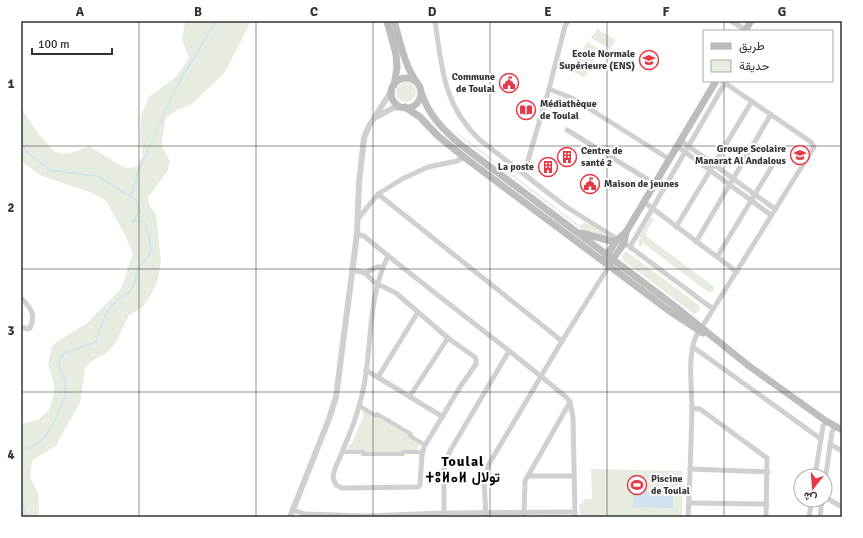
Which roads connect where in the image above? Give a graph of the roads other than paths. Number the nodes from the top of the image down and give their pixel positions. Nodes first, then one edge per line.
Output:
1 (387, 21) edge
2 (394, 21) edge
3 (436, 21) edge
4 (568, 21) edge
5 (731, 21) edge
6 (751, 21) edge
7 (743, 27) edge
8 (715, 82) edge
9 (724, 82) edge
10 (417, 83) junction
11 (393, 87) junction
12 (549, 89) junction
13 (421, 92) junction
14 (752, 101) junction
15 (403, 107) junction
16 (771, 114) junction
17 (373, 119) junction
18 (567, 130) dead end
19 (679, 143) junction
20 (688, 145) junction
21 (685, 151) junction
22 (464, 158) junction
23 (669, 159) junction
24 (714, 164) junction
25 (772, 166) dead end
26 (710, 170) junction
27 (524, 174) junction
28 (733, 179) junction
29 (654, 184) junction
30 (730, 184) junction
31 (378, 194) junction
32 (754, 194) junction
33 (751, 200) junction
34 (644, 202) junction
35 (651, 208) junction
36 (775, 210) junction
37 (771, 215) junction
38 (358, 219) junction
39 (676, 227) junction
40 (576, 232) junction
41 (357, 234) junction
42 (696, 242) junction
43 (622, 243) junction
44 (606, 254) junction
45 (388, 256) junction
46 (717, 257) junction
47 (609, 262) junction
48 (382, 267) junction
49 (352, 270) junction
50 (737, 272) junction
51 (365, 273) junction
52 (378, 284) junction
53 (21, 298) edge
54 (713, 309) junction
55 (418, 312) junction
56 (21, 327) edge
57 (700, 329) junction
58 (448, 338) junction
59 (562, 341) junction
60 (693, 347) junction
61 (509, 351) junction
62 (366, 370) junction
63 (541, 376) junction
64 (378, 377) junction
65 (410, 396) junction
66 (570, 402) junction
67 (360, 406) junction
68 (692, 408) junction
69 (443, 417) junction
70 (826, 421) junction
71 (835, 426) junction
72 (842, 430) edge
73 (821, 438) junction
74 (830, 444) junction
75 (425, 445) junction
76 (342, 452) junction
77 (422, 452) junction
78 (842, 452) edge
79 (816, 468) edge
80 (827, 468) edge
81 (690, 469) junction
82 (768, 472) junction
83 (528, 476) junction
84 (574, 476) junction
85 (689, 502) junction
86 (833, 502) edge
87 (767, 504) junction
88 (842, 507) edge
89 (293, 510) junction
90 (444, 515) edge
91 (486, 515) edge
92 (524, 515) edge
93 (575, 515) edge
94 (365, 516) edge
95 (290, 517) edge
96 (688, 517) edge
97 (766, 517) edge

1 - 11 main road
2 - 10 main road
3 - 27 street
4 - 12 street
5 - 7 street
6 - 7 main road
8 - 19 main road
9 - 14 street
9 - 20 street
10 - 11 main road
10 - 13 main road
11 - 15 main road
11 - 17 street
12 - 23 street
12 - 27 street
13 - 15 main road
13 - 40 main road
14 - 16 street
14 - 24 street
15 - 17 street
15 - 22 main road
16 - 28 street
16 - 36 street
17 - 38 street
18 - 29 street
19 - 20 street
19 - 21 street
19 - 23 main road
20 - 21 street
20 - 24 street
21 - 26 street
21 - 35 street
22 - 31 street
22 - 47 main road
23 - 29 main road
24 - 26 street
24 - 28 street
25 - 32 street
26 - 30 street
26 - 39 street
27 - 43 street
28 - 30 street
28 - 32 street
29 - 34 main road
30 - 33 street
30 - 42 street
31 - 38 street
31 - 59 street
32 - 33 street
32 - 36 street
33 - 37 street
33 - 46 street
34 - 35 street
34 - 43 main road
35 - 39 street
35 - 43 street
36 - 37 street
37 - 50 street
38 - 41 street
39 - 42 street
40 - 43 main road
40 - 44 main road
41 - 45 street
41 - 49 street
42 - 46 street
43 - 44 main road
43 - 47 main road
43 - 54 street
44 - 47 main road
45 - 48 street
45 - 61 street
46 - 50 street
47 - 57 main road
47 - 59 street
48 - 51 street
48 - 52 street
49 - 51 street
49 - 89 street
50 - 54 street
51 - 52 street
52 - 55 street
52 - 62 street
53 - 56 street
54 - 57 street
55 - 58 street
55 - 64 street
57 - 60 street
57 - 70 main road
58 - 65 street
58 - 69 street
59 - 63 street
60 - 68 street
60 - 73 street
61 - 63 street
61 - 90 street
62 - 64 street
62 - 67 street
63 - 66 street
63 - 91 street
64 - 65 street
65 - 69 street
66 - 83 street
66 - 84 street
67 - 75 street
67 - 76 street
68 - 81 street
68 - 82 street
69 - 75 street
70 - 71 main road
70 - 73 street
71 - 72 main road
71 - 74 street
73 - 79 street
74 - 78 street
74 - 80 street
75 - 77 street
76 - 77 street
76 - 77 street
81 - 82 street
81 - 85 street
82 - 87 street
83 - 84 street
83 - 92 street
84 - 93 street
85 - 87 street
85 - 96 street
86 - 88 street
87 - 97 street
89 - 94 street
89 - 95 street
90 - 91 street
90 - 94 street
91 - 92 street
92 - 93 street

